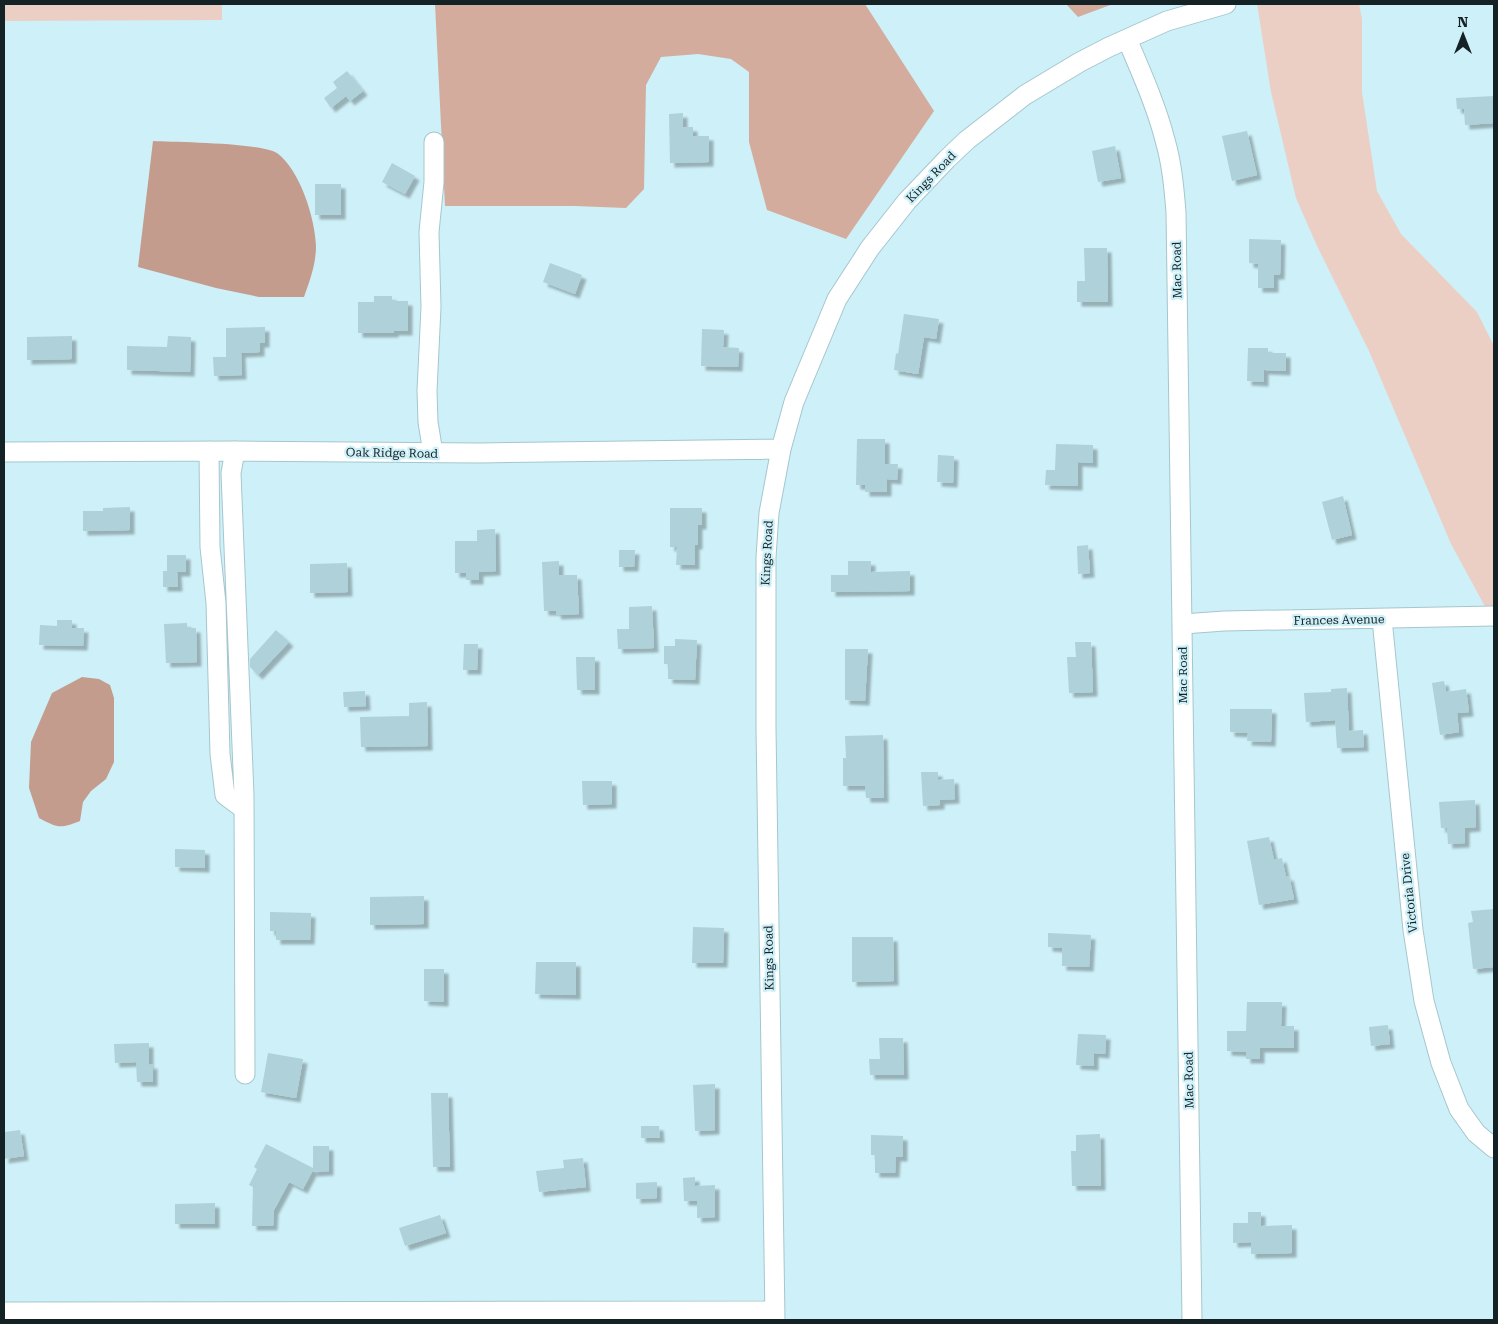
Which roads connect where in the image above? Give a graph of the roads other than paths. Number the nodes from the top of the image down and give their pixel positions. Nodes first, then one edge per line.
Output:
1 (1226, 4) edge
2 (1127, 39) junction
3 (434, 142) dead end
4 (781, 449) junction
5 (209, 451) junction
6 (235, 451) junction
7 (4, 452) edge
8 (433, 453) junction
9 (1494, 616) edge
10 (1382, 619) junction
11 (1183, 624) junction
12 (244, 809) junction
13 (245, 1074) dead end
14 (1494, 1148) edge
15 (4, 1312) edge
16 (775, 1316) edge
17 (1192, 1320) edge

1 - 2 street, Kings Road
2 - 4 street, Kings Road
2 - 11 street, Mac Road
3 - 8 street
4 - 8 street, Oak Ridge Road
4 - 16 street, Kings Road
5 - 6 street, Oak Ridge Road
5 - 7 street, Oak Ridge Road
5 - 12 street
6 - 8 street, Oak Ridge Road
6 - 12 street
9 - 10 street, Frances Avenue
10 - 11 street, Frances Avenue
10 - 14 street, Victoria Drive
11 - 17 street, Mac Road
12 - 13 street
15 - 16 street

